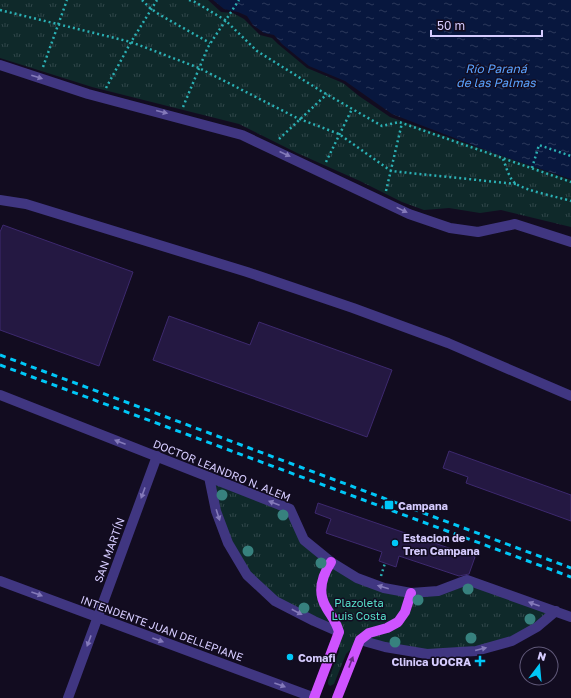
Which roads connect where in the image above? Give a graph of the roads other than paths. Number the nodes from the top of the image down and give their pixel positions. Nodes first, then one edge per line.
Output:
1 (0, 65) edge
2 (0, 200) edge
3 (571, 242) edge
4 (0, 395) edge
5 (571, 396) edge
6 (157, 456) junction
7 (209, 477) junction
8 (331, 562) junction
9 (0, 581) edge
10 (411, 593) junction
11 (556, 611) junction
12 (98, 617) junction
13 (571, 617) edge
14 (339, 632) junction
15 (360, 640) junction
16 (68, 698) edge
17 (314, 698) edge
18 (337, 698) edge

1 -> 3 street
2 - 5 street
6 -> 4 street, DOCTOR LEANDRO N. ALEM
6 - 7 street, DOCTOR LEANDRO N. ALEM
6 -> 12 street, SAN MARTÍN
8 -> 7 street, DOCTOR LEANDRO N. ALEM
7 -> 14 street
10 -> 8 street, DOCTOR LEANDRO N. ALEM
8 - 14 main road
9 -> 12 street, INTENDENTE JUAN DELLEPIANE
11 -> 10 street, DOCTOR LEANDRO N. ALEM
10 - 15 main road
11 - 13 street, DOCTOR LEANDRO N. ALEM
15 -> 11 street
12 -> 16 street, SAN MARTÍN
12 -> 17 street, INTENDENTE JUAN DELLEPIANE
14 - 17 main road
18 -> 15 main road

